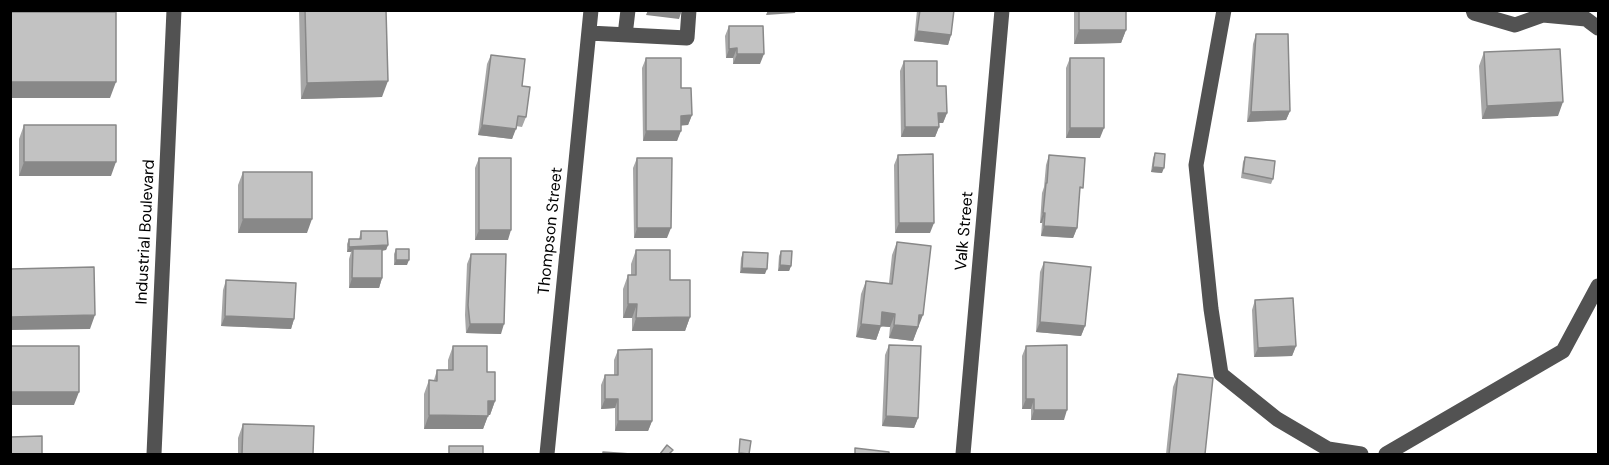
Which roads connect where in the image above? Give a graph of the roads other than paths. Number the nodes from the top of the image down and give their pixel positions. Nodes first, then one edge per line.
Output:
1 (174, 10) edge
2 (591, 10) edge
3 (628, 10) edge
4 (689, 10) edge
5 (1002, 10) edge
6 (1224, 10) edge
7 (1473, 10) edge
8 (1599, 28) edge
9 (589, 33) junction
10 (625, 35) junction
11 (1599, 286) edge
12 (154, 454) edge
13 (547, 454) edge
14 (963, 454) edge
15 (1361, 454) edge
16 (1386, 454) edge

1 - 12 street, Industrial Boulevard
2 - 9 street, Thompson Street
3 - 10 street
4 - 10 street
5 - 14 street, Valk Street
6 - 15 street
7 - 8 street
9 - 10 street
9 - 13 street, Thompson Street
11 - 16 street

